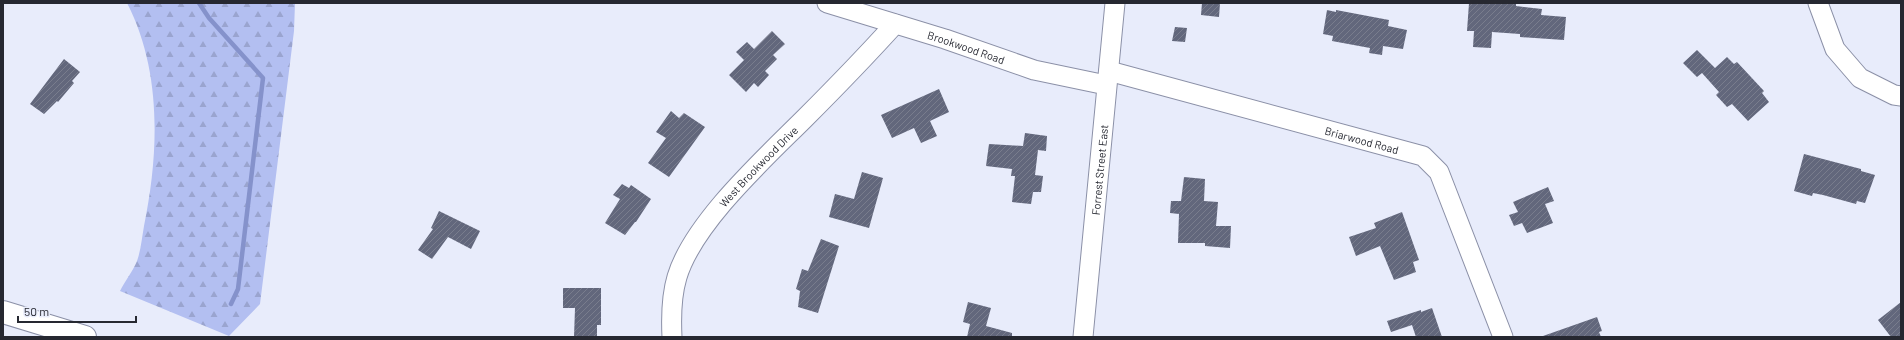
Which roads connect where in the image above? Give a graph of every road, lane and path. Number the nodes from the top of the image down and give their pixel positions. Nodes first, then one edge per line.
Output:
1 (827, 3) edge
2 (1114, 3) edge
3 (1818, 3) edge
4 (895, 24) junction
5 (1107, 78) junction
6 (1901, 96) edge
7 (3, 312) edge
8 (85, 337) edge
9 (672, 337) edge
10 (1083, 337) edge
11 (1503, 337) edge

1 - 4 street, Brookwood Road
2 - 5 street, Forrest Street East
3 - 6 street
4 - 5 street, Brookwood Road
4 - 9 street, West Brookwood Drive
5 - 10 street, Forrest Street East
5 - 11 street, Briarwood Road
7 - 8 highway

